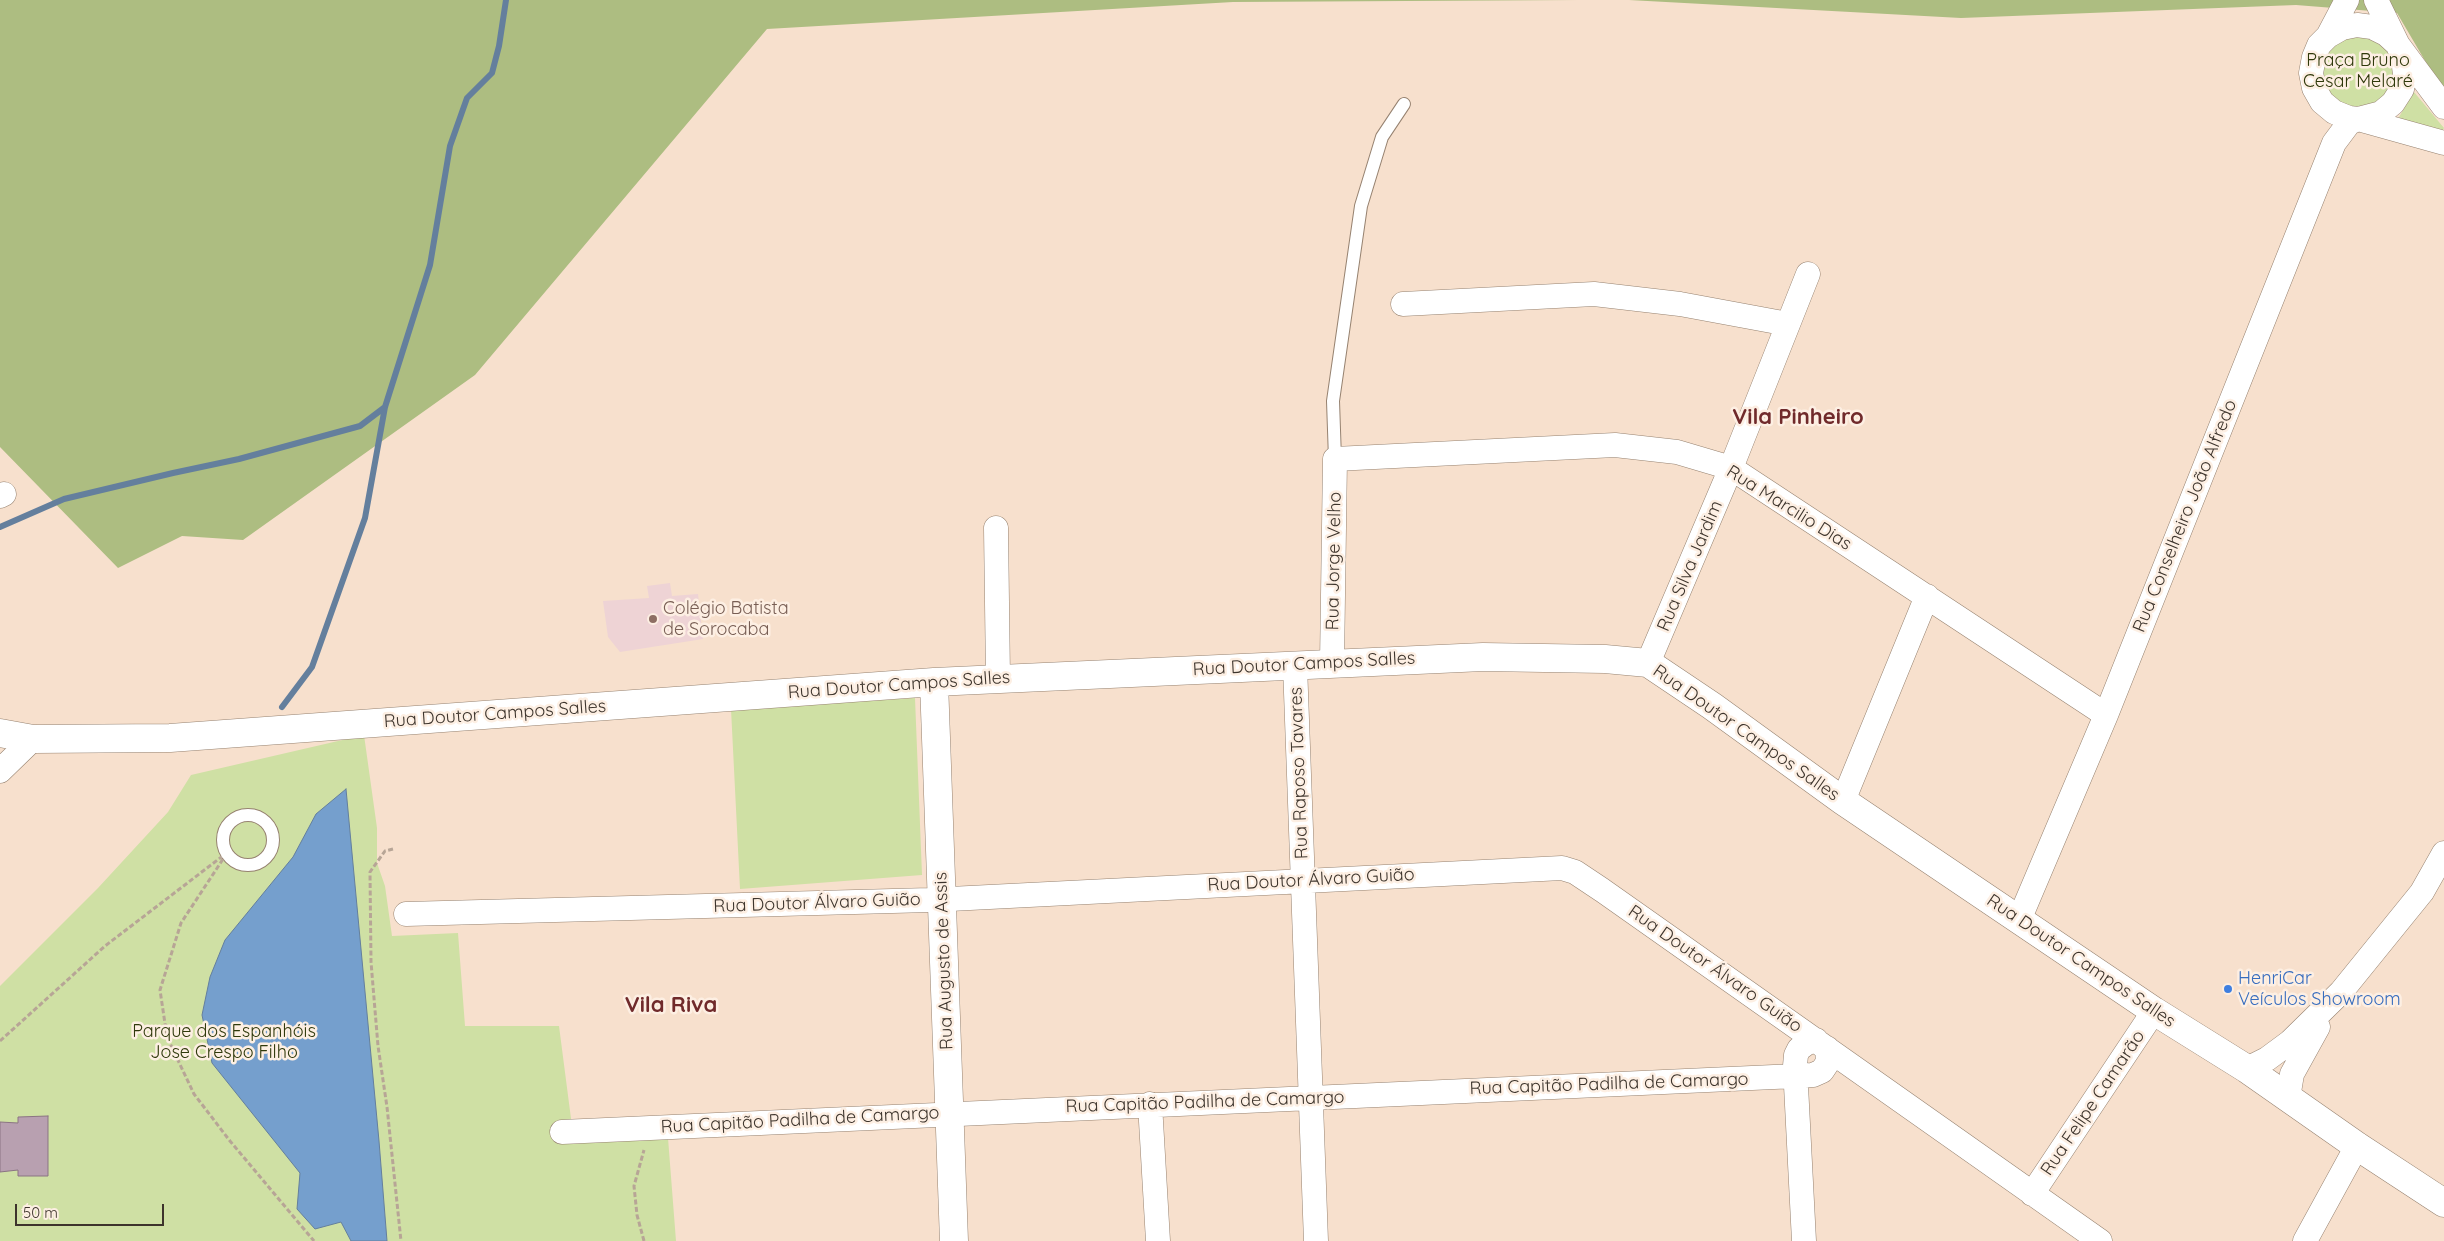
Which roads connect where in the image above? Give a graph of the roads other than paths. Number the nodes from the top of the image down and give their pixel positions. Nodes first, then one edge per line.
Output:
1 (2347, 0) edge
2 (2376, 0) edge
3 (2328, 36) junction
4 (2398, 45) junction
5 (1404, 104) dead end
6 (2444, 107) edge
7 (2358, 119) junction
8 (2444, 143) edge
9 (1808, 274) dead end
10 (1403, 304) dead end
11 (1788, 324) junction
12 (1335, 459) junction
13 (1731, 468) junction
14 (996, 528) dead end
15 (1927, 596) junction
16 (1332, 663) junction
17 (1648, 663) junction
18 (1295, 665) junction
19 (998, 678) junction
20 (934, 682) junction
21 (2106, 715) junction
22 (0, 732) edge
23 (33, 739) junction
24 (0, 770) edge
25 (1843, 801) junction
26 (2444, 853) edge
27 (1303, 881) junction
28 (942, 900) junction
29 (406, 914) dead end
30 (2019, 920) junction
31 (2341, 992) junction
32 (2154, 1011) junction
33 (1822, 1044) junction
34 (2247, 1069) junction
35 (1796, 1076) junction
36 (1311, 1097) junction
37 (2288, 1098) junction
38 (1150, 1104) junction
39 (949, 1113) junction
40 (562, 1132) dead end
41 (2358, 1146) junction
42 (2032, 1194) junction
43 (2444, 1203) edge
44 (954, 1241) edge
45 (1158, 1241) edge
46 (1316, 1241) edge
47 (1804, 1241) edge
48 (2100, 1241) edge
49 (2305, 1241) edge

1 - 3 street
2 - 4 street
3 - 4 street
3 - 7 street
4 - 6 street
4 - 7 street
5 - 12 lane
7 - 8 street
7 - 21 street, Rua Conselheiro João Alfredo
9 - 11 street, Rua Silva Jardim
10 - 11 street
11 - 13 street, Rua Silva Jardim
12 - 13 street, Rua Marcilio Dias
12 - 16 street, Rua Jorge Velho
13 - 15 street, Rua Marcilio Dias
13 - 17 street, Rua Silva Jardim
14 - 19 street
15 - 21 street, Rua Marcilio Dias
15 - 25 street
16 - 17 main road, Rua Doutor Campos Salles
16 - 18 main road, Rua Doutor Campos Salles
17 - 25 main road, Rua Doutor Campos Salles
18 - 19 main road, Rua Doutor Campos Salles
18 - 27 street, Rua Raposo Tavares
19 - 20 main road, Rua Doutor Campos Salles
20 - 23 main road, Rua Doutor Campos Salles
20 - 28 main road, Rua Augusto de Assis
21 - 30 street, Rua Conselheiro João Alfredo
22 - 23 main road, Rua Doutor Campos Salles
23 - 24 street
25 - 30 main road, Rua Doutor Campos Salles
26 - 31 street
27 - 28 street, Rua Doutor Álvaro Guião
27 - 33 street, Rua Doutor Álvaro Guião
27 - 36 street, Rua Raposo Tavares
28 - 29 street, Rua Doutor Álvaro Guião
28 - 39 main road, Rua Augusto de Assis
30 - 32 main road, Rua Doutor Campos Salles
31 - 34 street
31 - 37 street
32 - 34 main road, Rua Doutor Campos Salles
32 - 42 street, Rua Felipe Camarão
33 - 35 street, Rua Capitão Padilha de Camargo
33 - 42 street, Rua Doutor Álvaro Guião
34 - 37 main road, Rua Doutor Campos Salles
35 - 36 street, Rua Capitão Padilha de Camargo
35 - 47 street
36 - 38 street, Rua Capitão Padilha de Camargo
36 - 46 street, Rua Raposo Tavares
37 - 41 main road, Rua Doutor Campos Salles
38 - 39 street, Rua Capitão Padilha de Camargo
38 - 45 street
39 - 40 street, Rua Capitão Padilha de Camargo
39 - 44 main road, Rua Augusto de Assis
41 - 43 main road, Rua Doutor Campos Salles
41 - 49 street
42 - 48 street, Rua Doutor Álvaro Guião

